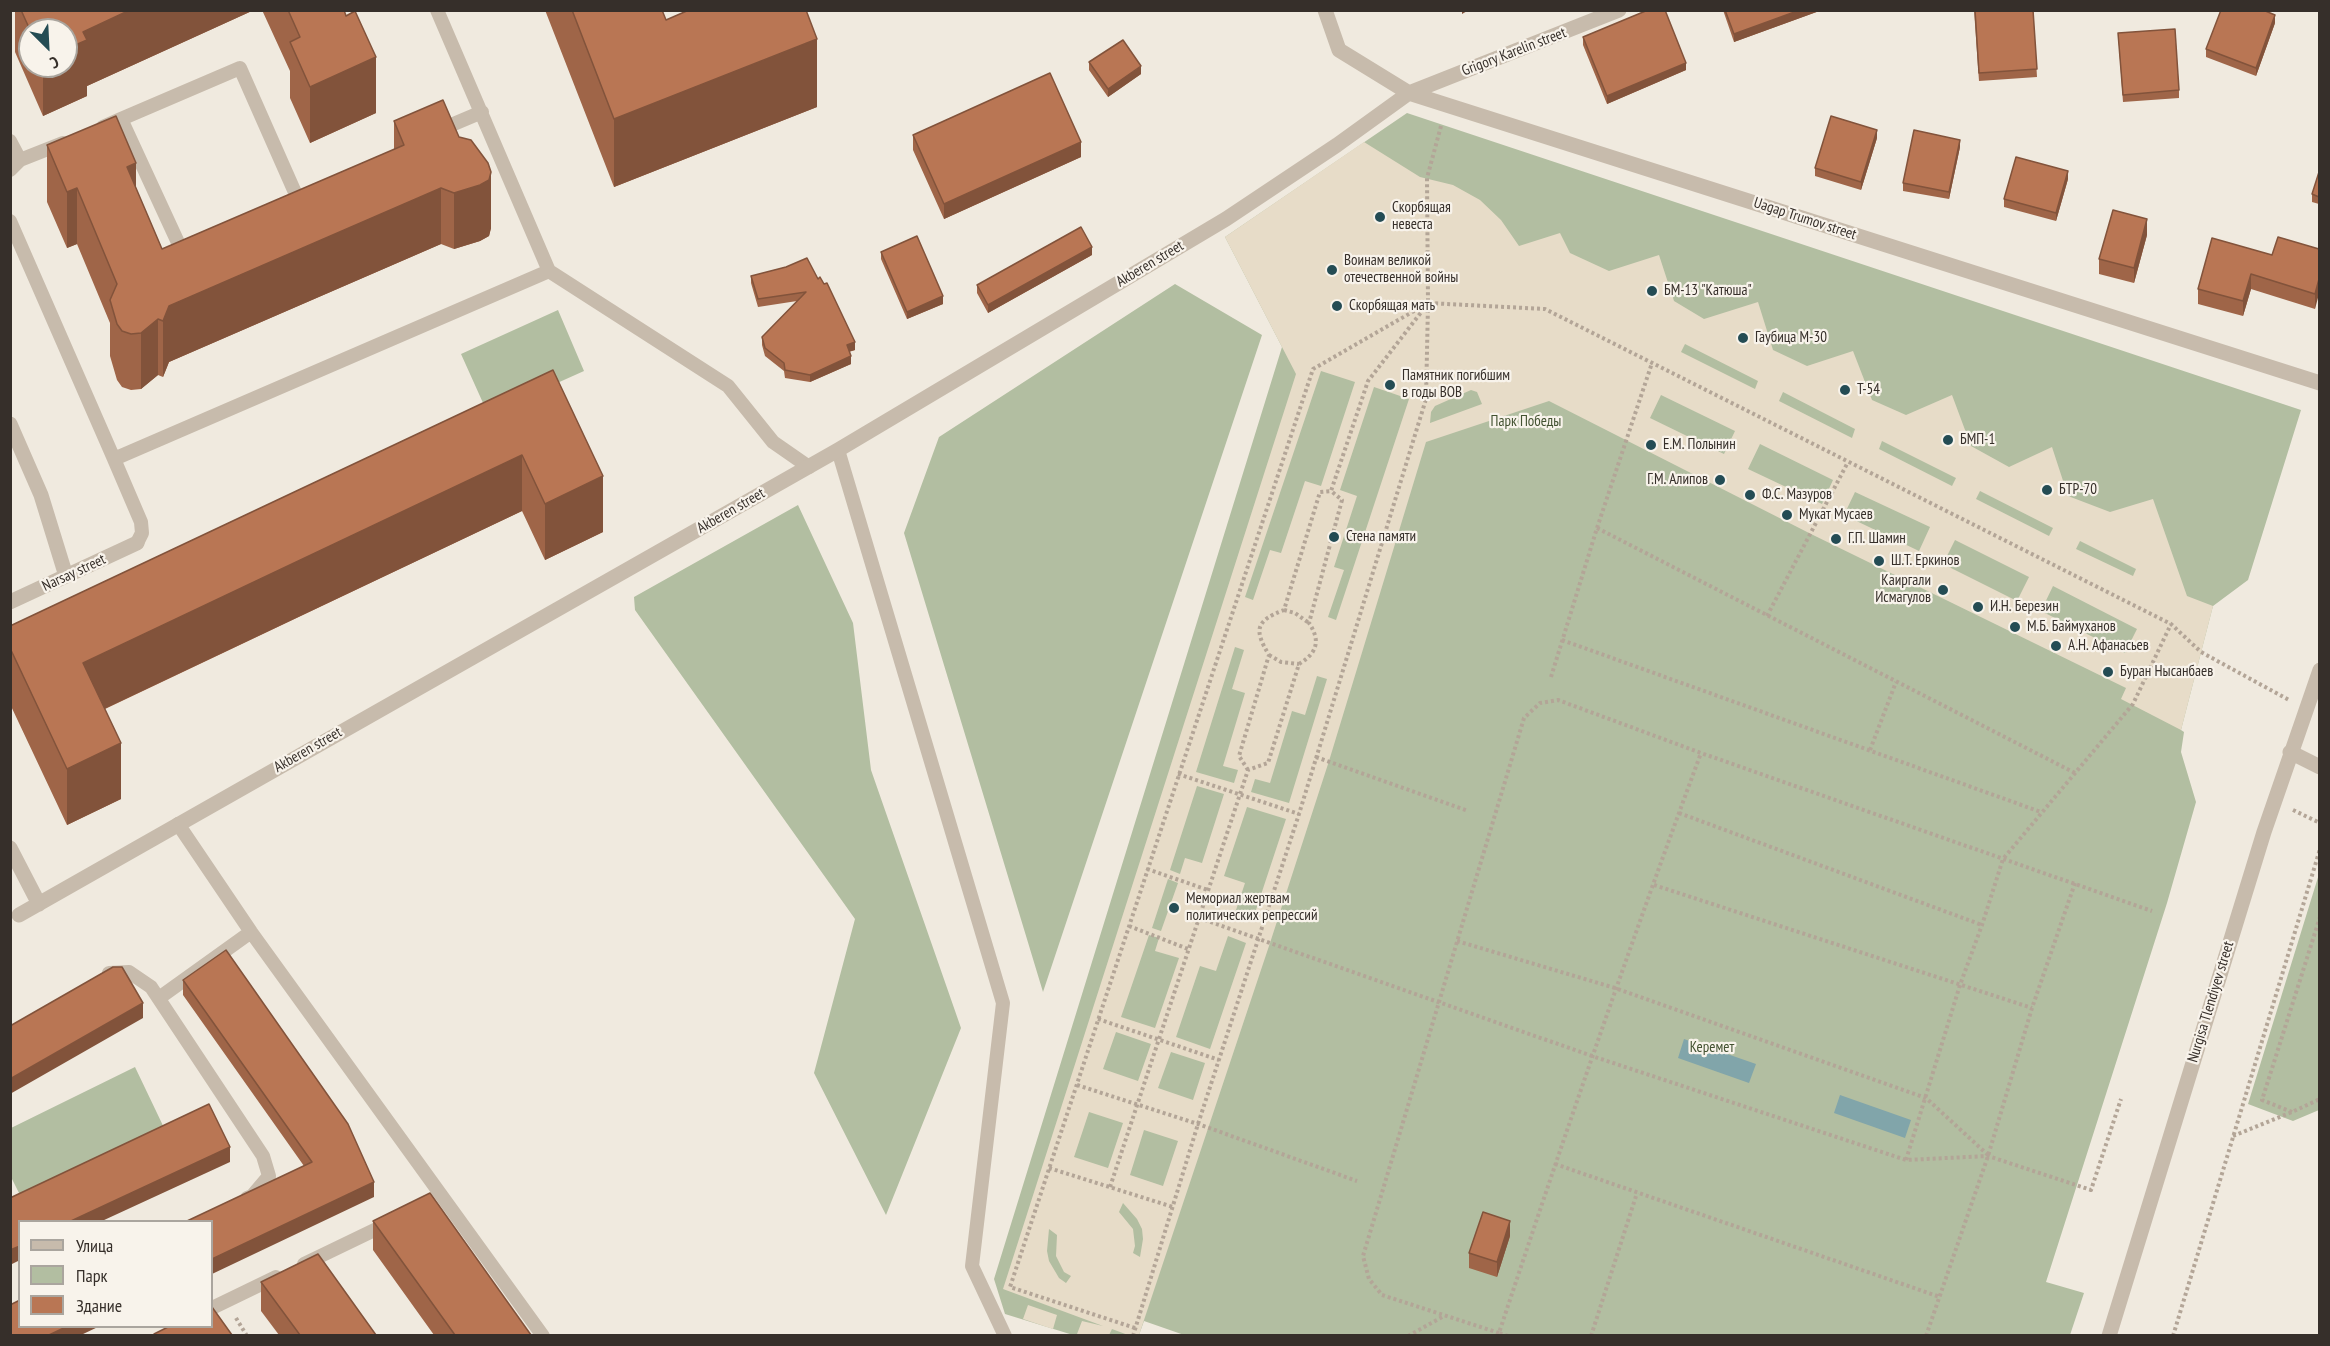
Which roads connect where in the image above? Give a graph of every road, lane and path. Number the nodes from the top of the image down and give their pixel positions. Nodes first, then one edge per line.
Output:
1 (436, 10) edge
2 (1325, 10) edge
3 (1619, 10) edge
4 (1409, 93) junction
5 (1446, 105) junction
6 (482, 112) junction
7 (121, 119) junction
8 (422, 138) edge
9 (10, 141) edge
10 (15, 165) edge
11 (297, 196) edge
12 (10, 221) edge
13 (202, 239) edge
14 (549, 271) junction
15 (1428, 303) junction
16 (1652, 363) junction
17 (2319, 383) edge
18 (10, 424) edge
19 (838, 450) junction
20 (114, 459) junction
21 (1848, 462) junction
22 (809, 466) junction
23 (1331, 490) junction
24 (1597, 528) junction
25 (137, 543) joint
26 (66, 576) junction
27 (10, 602) edge
28 (1284, 610) junction
29 (1767, 616) junction
30 (1309, 623) junction
31 (2171, 624) junction
32 (1563, 640) junction
33 (1269, 655) junction
34 (1299, 664) junction
35 (2319, 670) edge
36 (1551, 677) dead end
37 (1896, 682) junction
38 (2306, 708) junction
39 (1870, 750) junction
40 (2290, 752) junction
41 (1701, 753) junction
42 (1316, 757) junction
43 (2319, 767) edge
44 (1248, 770) junction
45 (2075, 773) junction
46 (1178, 774) junction
47 (1240, 795) junction
48 (2275, 801) junction
49 (1468, 811) dead end
50 (2041, 812) junction
51 (1679, 813) junction
52 (1299, 814) junction
53 (2319, 823) edge
54 (178, 824) junction
55 (10, 848) edge
56 (2319, 849) edge
57 (2003, 859) junction
58 (2317, 866) edge
59 (1147, 869) junction
60 (2075, 883) junction
61 (1654, 885) junction
62 (1208, 890) junction
63 (39, 904) junction
64 (2152, 911) dead end
65 (15, 916) edge
66 (2319, 917) edge
67 (1199, 918) junction
68 (1129, 926) junction
69 (1982, 926) junction
70 (251, 932) junction
71 (1259, 940) junction
72 (1457, 941) junction
73 (1188, 949) junction
74 (98, 978) edge
75 (1960, 985) junction
76 (1616, 988) junction
77 (159, 998) junction
78 (1439, 1002) junction
79 (2032, 1008) junction
80 (1098, 1019) junction
81 (1159, 1039) junction
82 (1592, 1056) junction
83 (1219, 1060) junction
84 (1077, 1084) junction
85 (1926, 1098) junction
86 (2121, 1099) dead end
87 (2319, 1099) edge
88 (1137, 1104) junction
89 (2292, 1112) junction
90 (1198, 1124) junction
91 (2233, 1136) junction
92 (1988, 1156) junction
93 (1906, 1160) junction
94 (1555, 1164) junction
95 (1049, 1168) junction
96 (1357, 1181) dead end
97 (1110, 1187) junction
98 (1637, 1193) junction
99 (234, 1204) edge
100 (1173, 1207) junction
101 (402, 1217) edge
102 (1940, 1297) junction
103 (213, 1308) edge
104 (1445, 1315) junction
105 (1135, 1328) junction
106 (1499, 1333) junction
107 (543, 1335) edge
108 (1005, 1335) edge
109 (1133, 1335) edge
110 (1408, 1335) edge
111 (1508, 1335) edge
112 (1591, 1335) edge
113 (1926, 1335) edge
114 (2109, 1335) edge
115 (2173, 1335) edge

1 - 6 lane
2 - 4 street, Uagap Trumov street
3 - 4 street, Grigory Karelin street
4 - 5 street, Uagap Trumov street
4 - 19 street, Akberen street
5 - 15 path
5 - 17 street, Uagap Trumov street
6 - 8 lane
6 - 14 lane
7 - 10 lane
7 - 11 lane
7 - 13 lane
9 - 10 lane
12 - 20 lane
14 - 20 lane
14 - 22 lane
15 - 16 path
15 - 23 path
15 - 42 path
15 - 46 path
16 - 21 path
16 - 24 path
18 - 26 street
19 - 22 street, Akberen street
19 - 108 lane
20 - 25 lane
21 - 29 path
21 - 31 path
22 - 54 street, Akberen street
23 - 28 path
23 - 30 path
24 - 29 path
24 - 32 path
25 - 26 street, Narsay street
26 - 27 street, Narsay street
28 - 30 path
28 - 33 path
29 - 37 path
30 - 34 path
31 - 38 path
31 - 45 path
32 - 36 path
32 - 39 path
33 - 34 path
33 - 44 path
34 - 44 path
35 - 38 street, Nurgisa Tlendiyev street
37 - 39 path
37 - 45 path
38 - 40 street, Nurgisa Tlendiyev street
39 - 50 path
40 - 43 street
40 - 48 street, Nurgisa Tlendiyev street
41 - 51 path
41 - 57 path
41 - 72 path
42 - 49 path
42 - 52 path
44 - 47 path
45 - 50 path
46 - 47 path
46 - 59 path
47 - 52 path
47 - 62 path
48 - 53 path
48 - 114 street, Nurgisa Tlendiyev street
50 - 57 path
51 - 61 path
51 - 69 path
52 - 71 path
54 - 63 street, Akberen street
54 - 70 lane
55 - 63 street
56 - 58 path
57 - 60 path
57 - 69 path
58 - 91 path
59 - 62 path
59 - 68 path
60 - 64 path
60 - 79 path
61 - 75 path
61 - 76 path
62 - 67 path
63 - 65 street, Akberen street
66 - 89 path
67 - 71 path
67 - 73 path
68 - 73 path
68 - 80 path
69 - 75 path
70 - 77 lane
70 - 107 lane
71 - 78 path
71 - 83 path
72 - 76 path
72 - 78 path
73 - 81 path
74 - 77 lane
75 - 79 path
75 - 85 path
76 - 82 path
76 - 85 path
77 - 99 lane
78 - 82 path
78 - 104 path
79 - 92 path
80 - 81 path
80 - 84 path
81 - 83 path
81 - 88 path
82 - 93 path
82 - 94 path
83 - 90 path
84 - 88 path
84 - 95 path
85 - 92 path
85 - 93 path
86 - 92 path
87 - 89 path
88 - 90 path
88 - 97 path
89 - 91 path
90 - 96 path
90 - 100 path
91 - 115 path
92 - 93 path
92 - 102 path
94 - 98 path
94 - 106 path
95 - 97 path
95 - 105 path
97 - 100 path
98 - 102 path
98 - 112 path
100 - 105 path
101 - 103 lane
102 - 113 path
104 - 106 path
104 - 110 path
105 - 109 path
106 - 111 path

